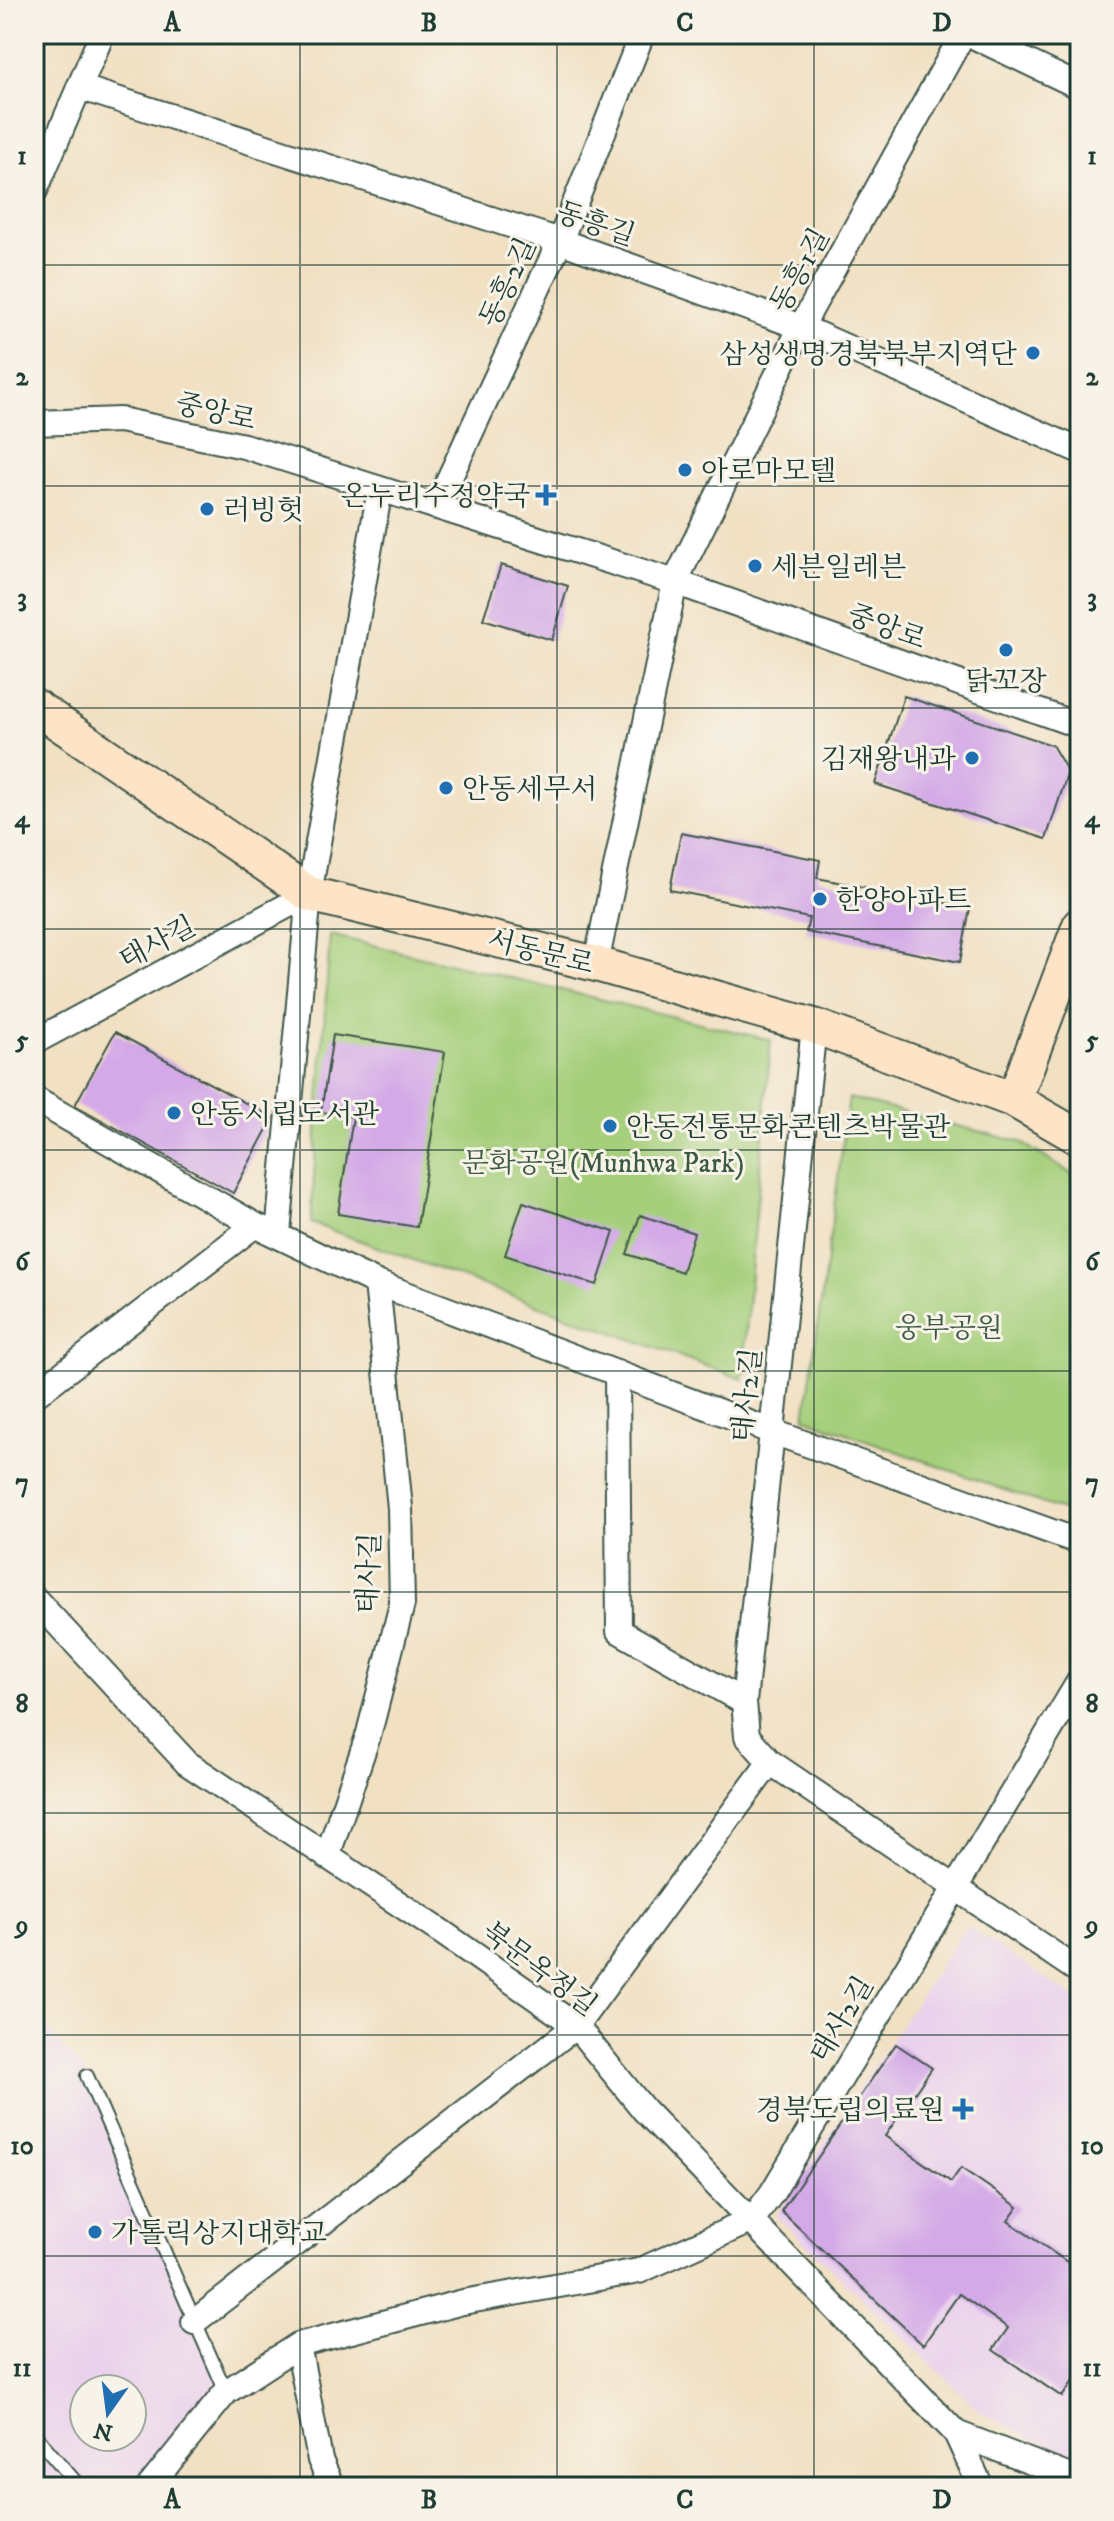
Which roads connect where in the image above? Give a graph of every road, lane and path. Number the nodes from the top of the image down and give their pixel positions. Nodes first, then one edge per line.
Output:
1 (102, 34) edge
2 (642, 34) edge
3 (966, 34) edge
4 (79, 87) junction
5 (1080, 87) edge
6 (34, 193) edge
7 (560, 241) junction
8 (801, 327) junction
9 (34, 423) edge
10 (1080, 451) edge
11 (380, 489) junction
12 (436, 507) junction
13 (675, 582) junction
14 (34, 706) edge
15 (1080, 726) edge
16 (309, 894) junction
17 (1080, 925) edge
18 (596, 964) junction
19 (814, 1026) junction
20 (34, 1042) edge
21 (34, 1099) edge
22 (1014, 1100) junction
23 (1080, 1138) edge
24 (266, 1230) junction
25 (377, 1283) junction
26 (617, 1373) junction
27 (34, 1396) edge
28 (773, 1432) junction
29 (1080, 1542) edge
30 (34, 1598) edge
31 (1080, 1680) edge
32 (744, 1702) junction
33 (770, 1762) junction
34 (327, 1857) junction
35 (955, 1887) junction
36 (1080, 1972) edge
37 (576, 2026) junction
38 (87, 2076) dead end
39 (752, 2220) junction
40 (194, 2322) junction
41 (298, 2345) junction
42 (226, 2392) junction
43 (956, 2433) junction
44 (34, 2434) edge
45 (1080, 2481) edge
46 (80, 2487) edge
47 (149, 2487) edge
48 (332, 2487) edge
49 (981, 2487) edge

1 - 4 street
2 - 7 street, 동흥2길
3 - 5 street
3 - 8 street, 동흥1길
4 - 6 street
4 - 7 street, 동흥길
7 - 8 street, 동흥길
7 - 12 street, 동흥2길
8 - 10 street, 동흥길
8 - 13 street, 동흥1길
9 - 11 street, 중앙로
11 - 12 street, 중앙로
11 - 16 street
12 - 13 street, 중앙로
13 - 15 street, 중앙로
13 - 18 street
14 - 16 street, 서동문로
16 - 18 street, 서동문로
16 - 20 street, 태사길
16 - 24 street
17 - 22 street
18 - 19 street, 서동문로
19 - 22 street, 서동문로
19 - 28 street, 태사2길
21 - 24 street
22 - 23 street, 서동문로
24 - 25 street
24 - 27 street
25 - 26 street
25 - 34 street, 태사길
26 - 28 street
26 - 32 street
28 - 29 street
28 - 32 street, 태사2길
30 - 34 street, 북문옥정길
31 - 35 street
32 - 33 street, 태사2길
33 - 35 street, 태사2길
33 - 37 street
34 - 37 street, 북문옥정길
35 - 36 street, 태사2길
35 - 39 street, 태사2길
37 - 39 street, 북문옥정길
37 - 40 street
38 - 40 lane
39 - 41 street
39 - 43 street, 북문옥정길
40 - 42 lane
41 - 42 street
41 - 48 street
42 - 47 street
43 - 45 street
43 - 49 street, 북문옥정길
44 - 46 lane

